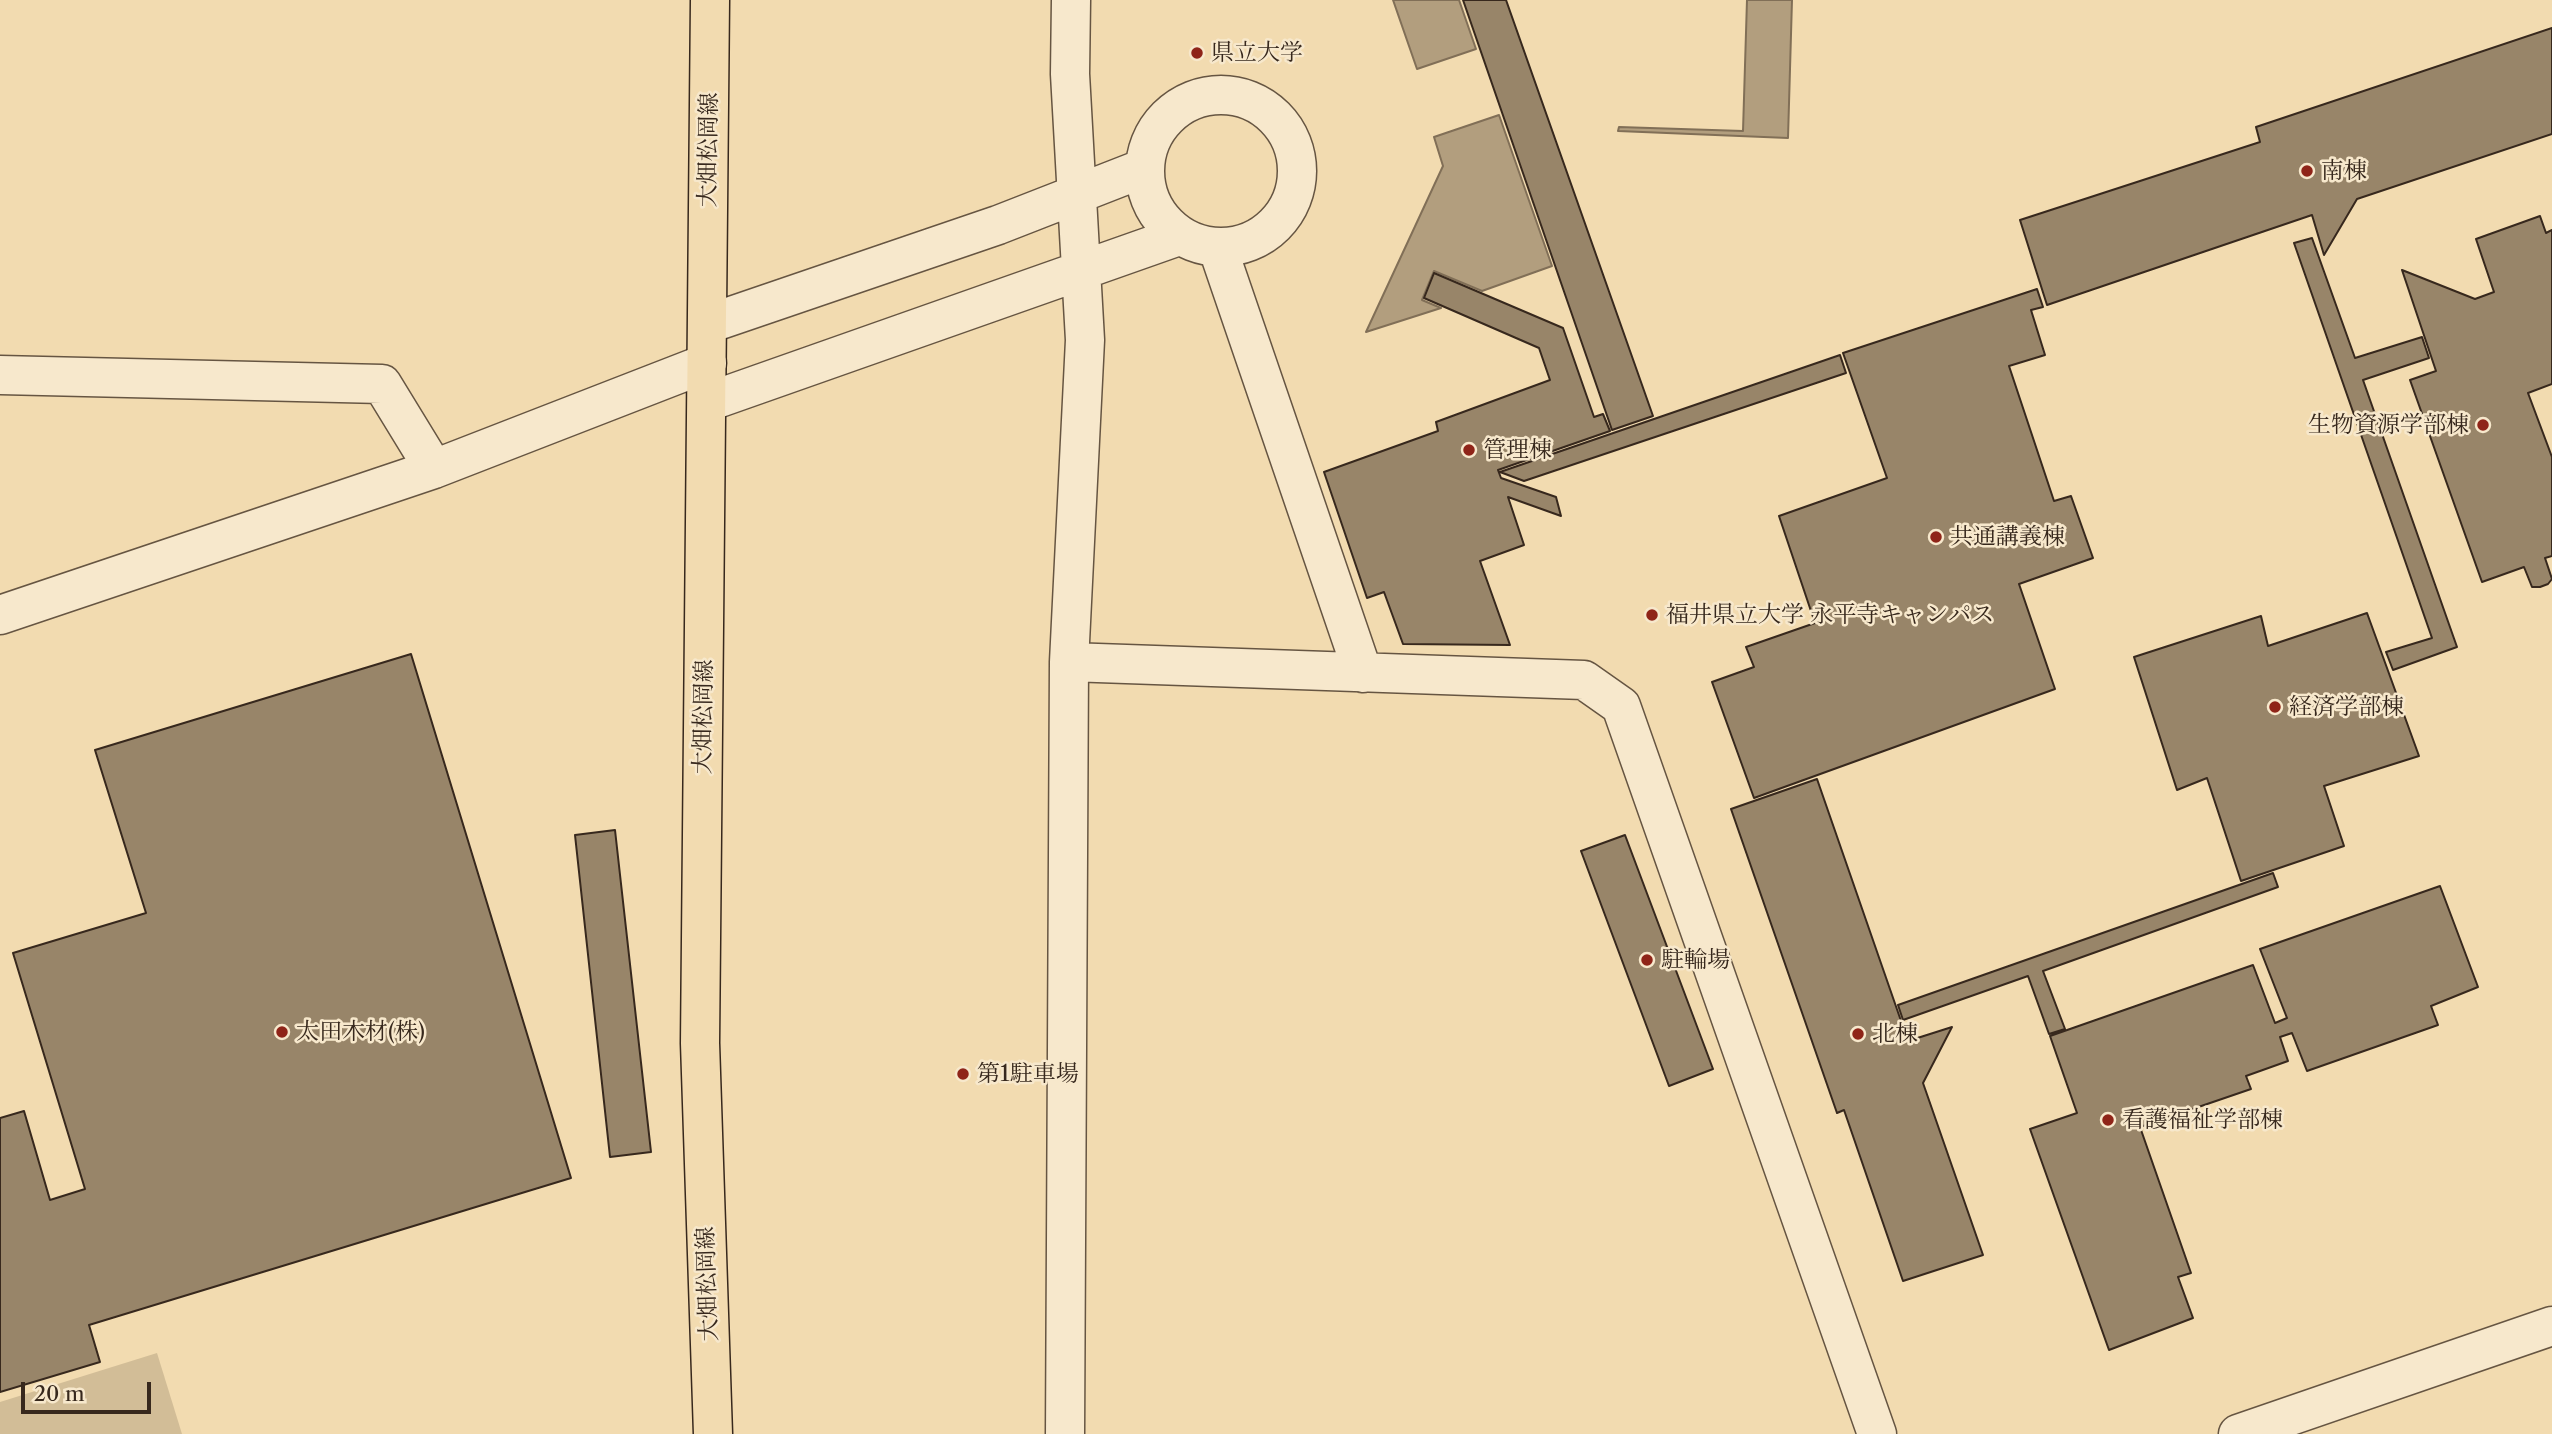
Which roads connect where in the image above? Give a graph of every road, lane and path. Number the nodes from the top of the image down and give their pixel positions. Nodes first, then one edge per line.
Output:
1 (710, 0) edge
2 (1071, 0) edge
3 (1144, 167) junction
4 (1076, 193) junction
5 (1179, 236) junction
6 (1218, 249) junction
7 (1081, 270) junction
8 (708, 324) junction
9 (708, 363) junction
10 (0, 375) edge
11 (708, 402) junction
12 (435, 470) junction
13 (0, 615) edge
14 (1069, 662) junction
15 (1363, 673) junction
16 (2552, 1326) edge
17 (713, 1434) edge
18 (1065, 1434) edge
19 (1877, 1434) edge
20 (2238, 1434) edge

1 - 8 main road, 大畑松岡線
2 - 4 street
3 - 4 street
3 - 5 street
3 - 6 street
4 - 7 street
4 - 8 street
5 - 6 street
5 - 7 street
6 - 15 street
7 - 11 street
7 - 14 street
8 - 9 main road, 大畑松岡線
9 - 11 main road, 大畑松岡線
9 - 12 street
10 - 12 street
11 - 17 main road, 大畑松岡線
12 - 13 street
14 - 15 street
14 - 18 street
15 - 19 street
16 - 20 street

